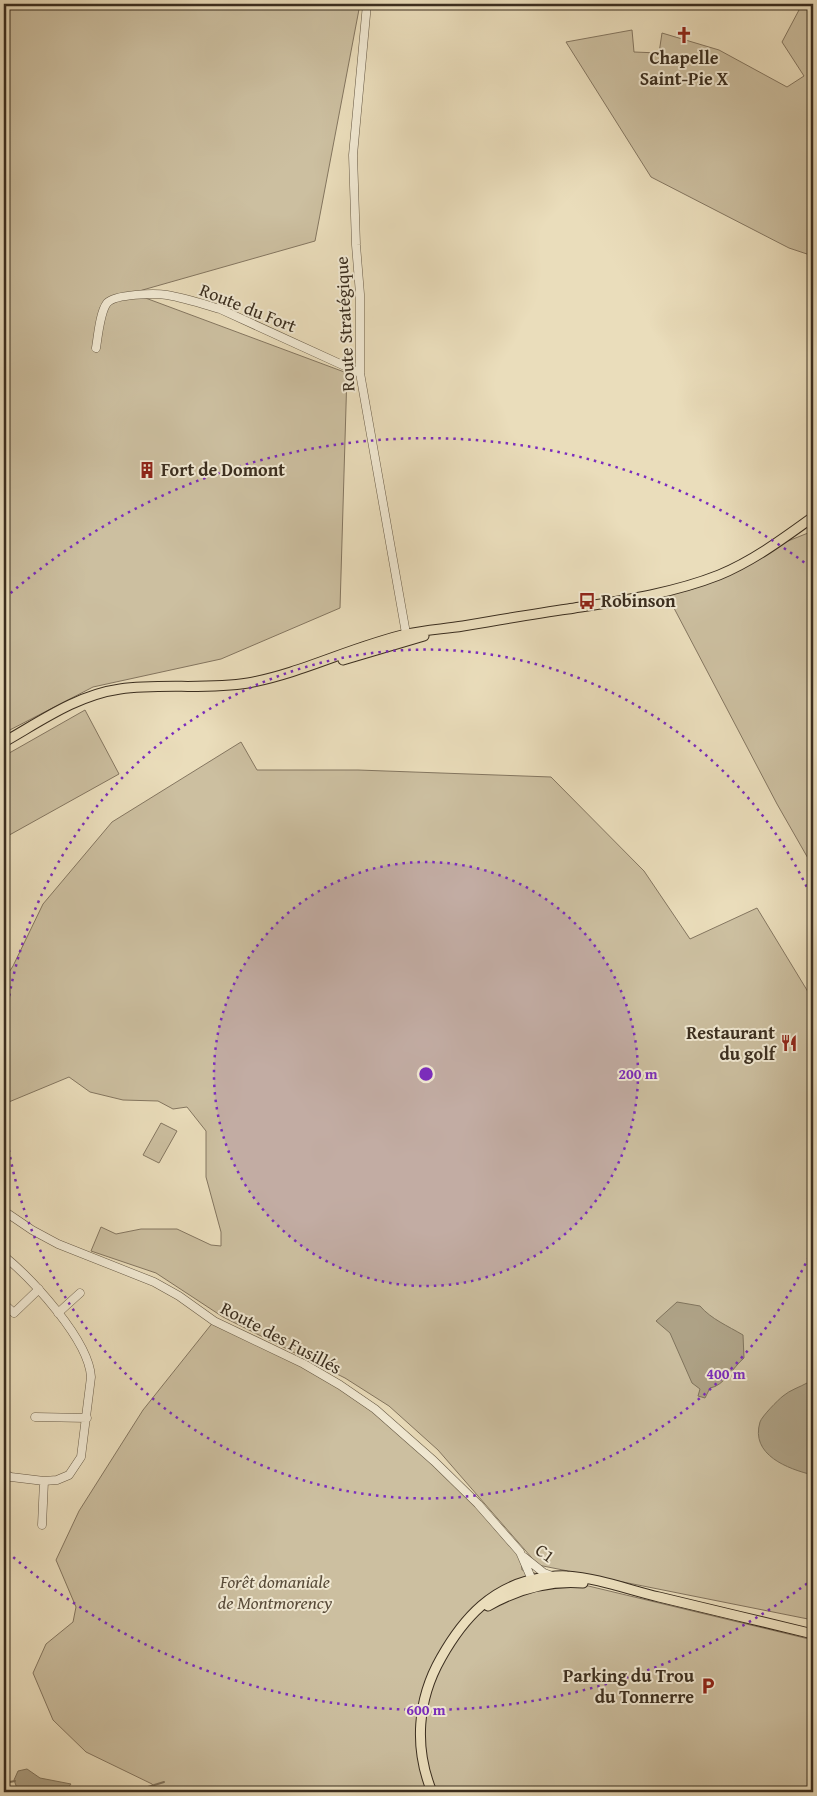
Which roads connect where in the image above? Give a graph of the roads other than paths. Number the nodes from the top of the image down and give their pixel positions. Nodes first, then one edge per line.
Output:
1 (367, 4) edge
2 (96, 348) dead end
3 (360, 373) junction
4 (813, 517) edge
5 (407, 637) junction
6 (4, 742) edge
7 (4, 1211) edge
8 (4, 1256) edge
9 (39, 1289) junction
10 (80, 1293) dead end
11 (4, 1304) edge
12 (58, 1313) junction
13 (35, 1417) dead end
14 (86, 1418) junction
15 (4, 1474) edge
16 (44, 1481) junction
17 (42, 1525) dead end
18 (520, 1552) junction
19 (531, 1564) junction
20 (554, 1576) junction
21 (533, 1583) junction
22 (634, 1592) junction
23 (813, 1634) edge
24 (432, 1792) edge

1 - 3 street, Route Stratégique
2 - 3 street, Route du Fort
3 - 5 street, Route Stratégique
4 - 5 main road
5 - 6 main road
7 - 18 street, Route des Fusillés
8 - 9 street
9 - 11 street
9 - 12 street
10 - 12 street
12 - 14 street
13 - 14 street
14 - 16 street
15 - 16 street
16 - 17 street
18 - 19 street, C1
18 - 21 street, Route des Fusillés
19 - 20 street, C1
19 - 21 street, C1
20 - 21 main road
20 - 22 main road
21 - 22 main road
21 - 24 main road
22 - 23 main road

